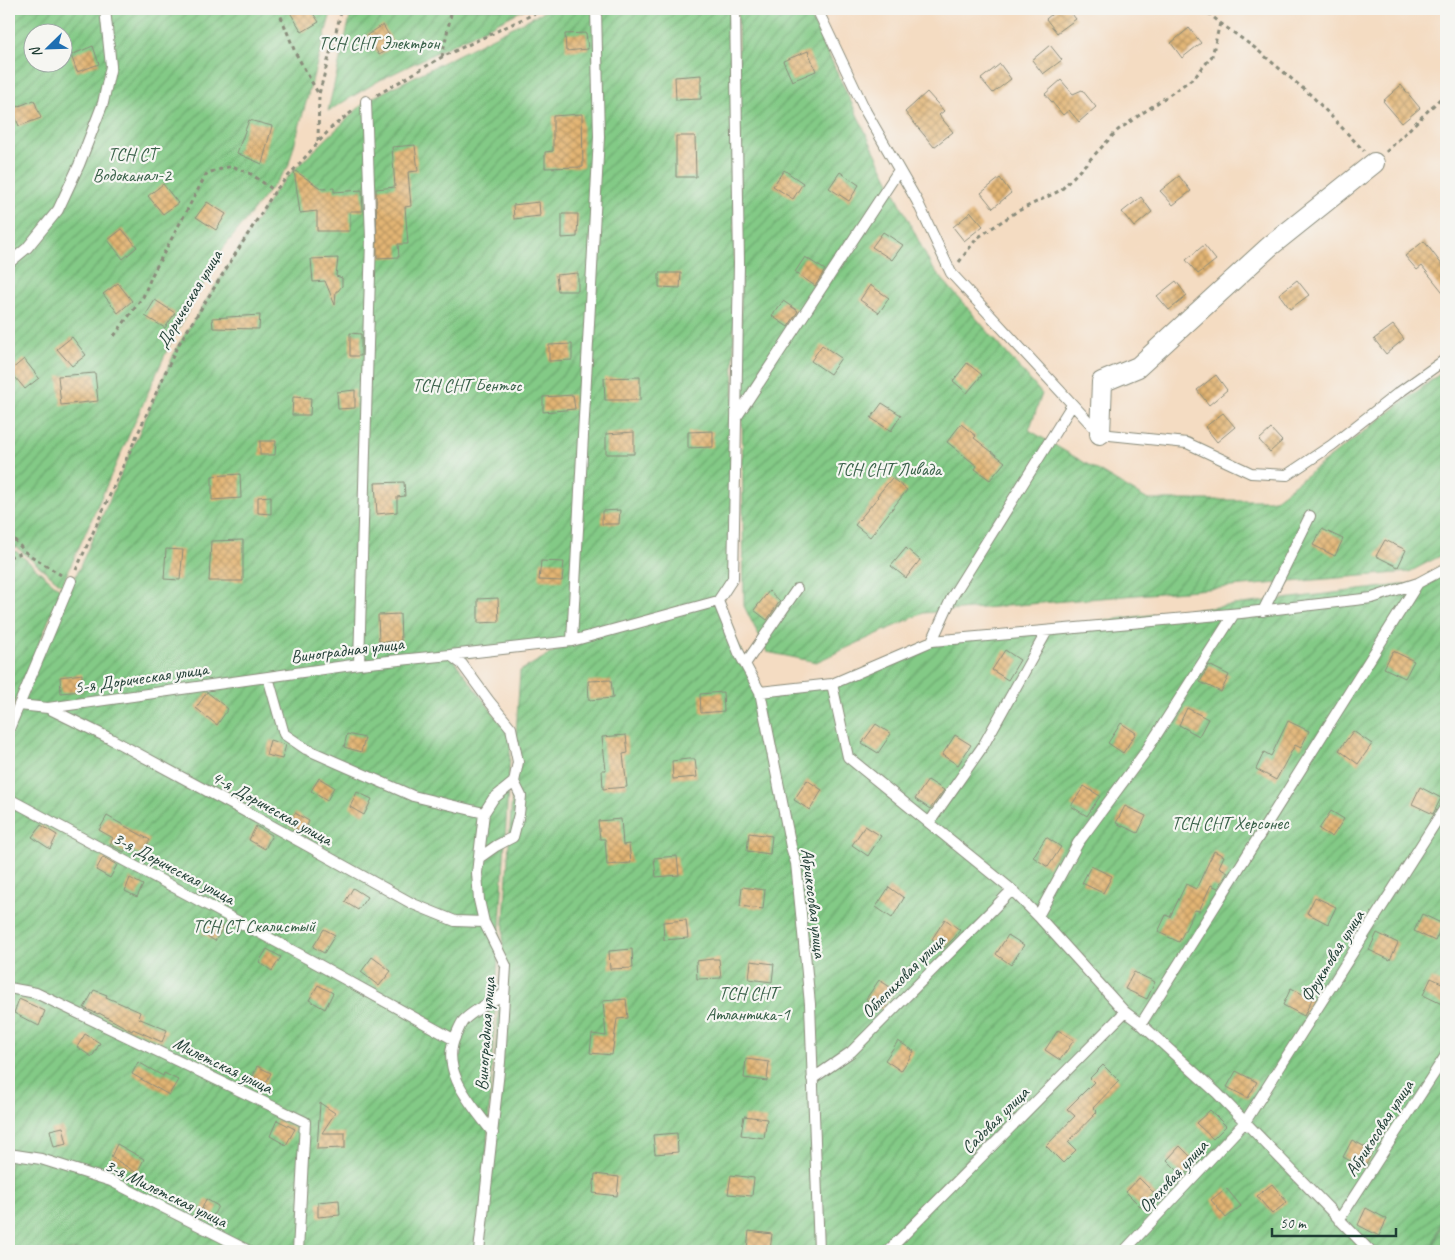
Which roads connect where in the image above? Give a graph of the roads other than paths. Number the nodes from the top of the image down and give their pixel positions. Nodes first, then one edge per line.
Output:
1 (105, 9) edge
2 (596, 9) edge
3 (735, 9) edge
4 (818, 9) edge
5 (366, 102) road end
6 (1374, 162) road end
7 (899, 170) junction
8 (9, 263) edge
9 (1446, 359) edge
10 (1072, 405) junction
11 (736, 418) junction
12 (1100, 434) junction
13 (1310, 516) dead end
14 (1446, 568) edge
15 (71, 581) road end
16 (1418, 583) junction
17 (798, 589) dead end
18 (718, 601) junction
19 (1263, 611) junction
20 (1234, 614) junction
21 (1047, 630) junction
22 (932, 640) junction
23 (572, 641) junction
24 (450, 655) junction
25 (359, 664) junction
26 (745, 664) junction
27 (268, 677) junction
28 (832, 684) junction
29 (760, 692) junction
30 (19, 705) junction
31 (48, 708) junction
32 (9, 729) edge
33 (514, 782) junction
34 (9, 799) edge
35 (1446, 806) edge
36 (484, 813) junction
37 (929, 823) junction
38 (480, 858) junction
39 (1012, 890) junction
40 (1038, 916) junction
41 (484, 922) junction
42 (9, 988) edge
43 (504, 994) junction
44 (1125, 1012) junction
45 (1141, 1024) junction
46 (454, 1040) junction
47 (1446, 1055) edge
48 (812, 1079) junction
49 (1245, 1122) junction
50 (493, 1133) junction
51 (9, 1154) edge
52 (1340, 1220) junction
53 (1365, 1250) edge
54 (249, 1251) edge
55 (298, 1251) edge
56 (479, 1251) edge
57 (819, 1251) edge
58 (888, 1251) edge
59 (1124, 1251) edge

1 - 8 lane
2 - 23 lane
3 - 11 lane
4 - 7 lane
5 - 25 lane
6 - 12 street
7 - 10 lane
7 - 11 lane
9 - 12 lane
10 - 12 lane
10 - 22 lane
11 - 18 lane
13 - 19 lane
14 - 16 lane
15 - 30 lane
16 - 19 lane
16 - 45 lane
17 - 26 lane
18 - 23 lane, Виноградная улица
18 - 26 lane, Абрикосовая улица
19 - 20 lane
20 - 21 lane
20 - 40 lane
21 - 22 lane
21 - 37 lane
22 - 28 lane
23 - 24 lane, Виноградная улица
24 - 25 lane, Виноградная улица
24 - 33 lane
25 - 27 lane, Виноградная улица
26 - 29 lane, Абрикосовая улица
27 - 31 lane, 5-я Дорическая улица
27 - 36 lane
28 - 29 lane
28 - 37 lane
29 - 48 lane, Абрикосовая улица
30 - 31 lane, 5-я Дорическая улица
30 - 32 lane
31 - 41 lane, 4-я Дорическая улица
33 - 36 lane
33 - 38 lane
34 - 46 lane, 3-я Дорическая улица
35 - 49 lane, Фруктовая улица
36 - 38 lane, Виноградная улица
37 - 39 lane
38 - 41 lane, Виноградная улица
39 - 40 lane
39 - 48 lane, Облепиховая улица
40 - 44 lane
41 - 43 lane, Виноградная улица
42 - 55 lane, Милетская улица
43 - 46 lane
43 - 50 lane, Виноградная улица
44 - 45 lane
44 - 58 lane, Садовая улица
45 - 49 lane
46 - 50 lane
47 - 52 lane, Абрикосовая улица
48 - 57 lane, Абрикосовая улица
49 - 52 lane
49 - 59 lane, Ореховая улица
50 - 56 lane, Виноградная улица
51 - 54 lane, 3-я Милетская улица
52 - 53 lane

